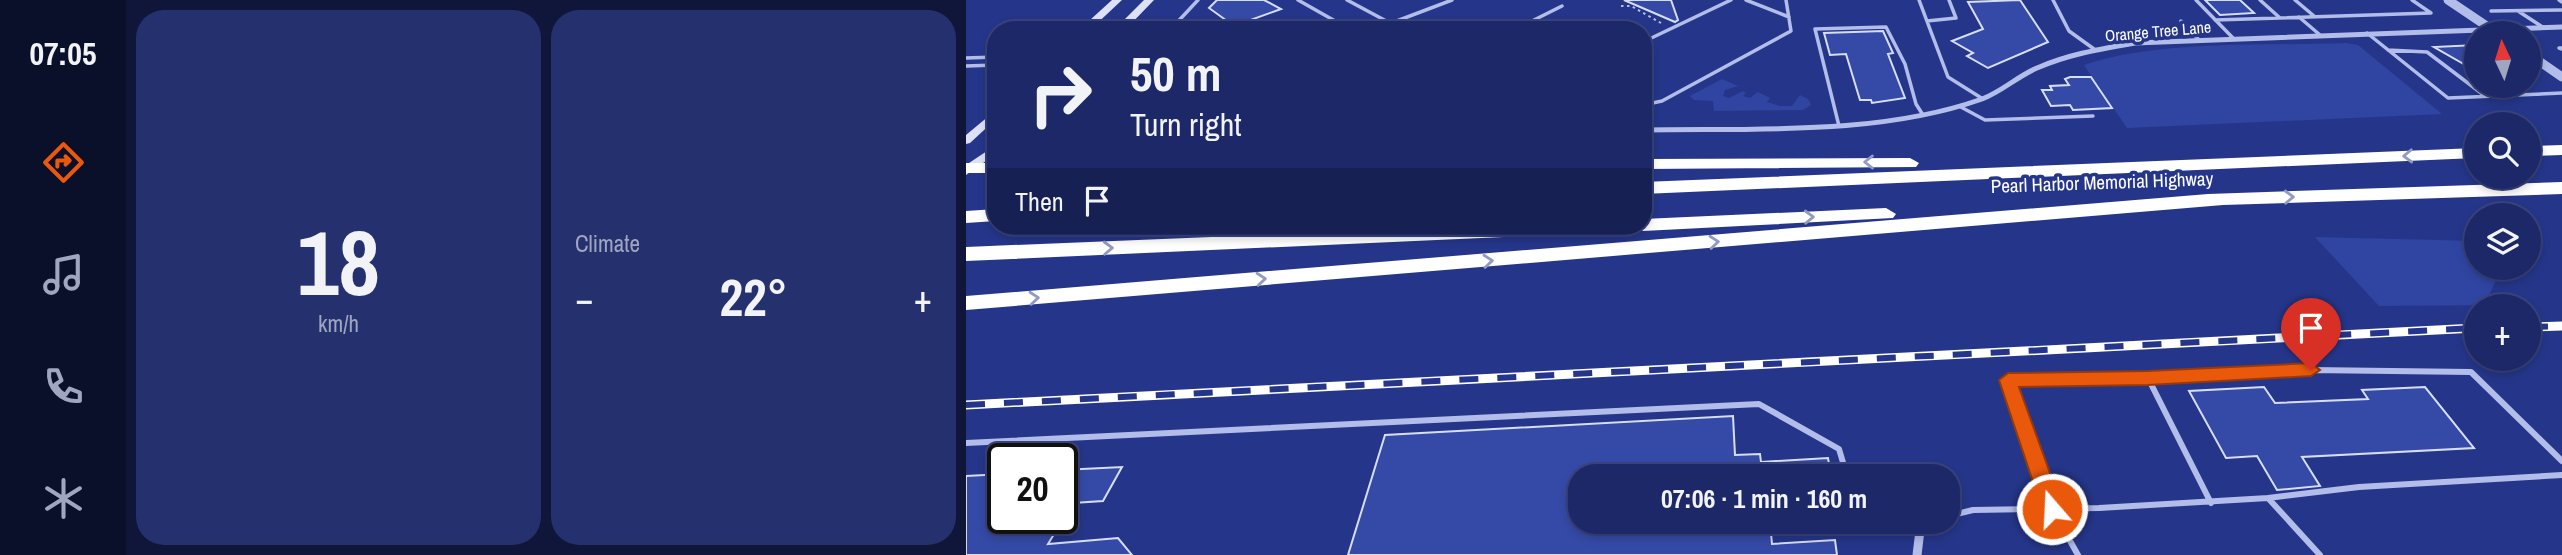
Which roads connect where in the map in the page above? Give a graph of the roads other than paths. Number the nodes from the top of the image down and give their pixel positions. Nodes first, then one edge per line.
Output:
1 (1117, 0) edge
2 (1149, 0) edge
3 (1198, 0) edge
4 (1298, 0) edge
5 (1348, 0) edge
6 (1452, 0) edge
7 (1731, 0) edge
8 (1746, 0) edge
9 (1786, 0) edge
10 (1919, 0) edge
11 (1949, 0) edge
12 (2053, 0) edge
13 (2196, 0) edge
14 (2260, 0) edge
15 (2295, 0) edge
16 (2412, 0) edge
17 (2448, 0) edge
18 (1562, 6) dead end
19 (2562, 10) edge
20 (2518, 11) junction
21 (2491, 12) dead end
22 (1789, 17) junction
23 (2299, 17) junction
24 (2315, 17) junction
25 (2280, 18) junction
26 (2215, 20) junction
27 (1094, 21) edge
28 (1128, 21) edge
29 (1178, 21) edge
30 (1335, 21) edge
31 (1386, 21) edge
32 (1395, 21) edge
33 (1532, 21) edge
34 (1927, 21) junction
35 (2181, 21) dead end
36 (2479, 21) edge
37 (2562, 27) edge
38 (2541, 28) edge
39 (2544, 28) junction
40 (2464, 31) edge
41 (2367, 33) junction
42 (2320, 35) junction
43 (1652, 38) edge
44 (2234, 38) junction
45 (2198, 39) junction
46 (2094, 50) junction
47 (2388, 50) junction
48 (987, 57) edge
49 (966, 58) edge
50 (2541, 62) edge
51 (987, 65) edge
52 (966, 66) edge
53 (2562, 77) edge
54 (2464, 80) edge
55 (2562, 93) edge
56 (2541, 94) edge
57 (2464, 97) edge
58 (1983, 99) junction
59 (1652, 103) edge
60 (1959, 106) junction
61 (1923, 115) junction
62 (2093, 116) dead end
63 (987, 121) edge
64 (1839, 126) junction
65 (1652, 130) edge
66 (966, 141) edge
67 (2562, 150) edge
68 (2541, 151) edge
69 (2464, 153) edge
70 (987, 155) edge
71 (1652, 164) edge
72 (987, 168) edge
73 (967, 169) edge
74 (2035, 170) junction
75 (1652, 188) edge
76 (2562, 188) edge
77 (2221, 200) junction
78 (987, 216) edge
79 (966, 217) edge
80 (1652, 225) edge
81 (1407, 235) edge
82 (966, 254) edge
83 (966, 303) edge
84 (2148, 378) junction
85 (966, 443) edge
86 (2562, 461) edge
87 (1843, 464) edge
88 (2562, 475) edge
89 (2268, 498) junction
90 (2211, 503) junction
91 (2052, 509) junction
92 (1960, 513) edge
93 (1921, 534) edge
94 (1917, 555) edge
95 (2078, 555) edge
96 (2320, 555) edge

1 - 27 main road
2 - 28 main road
3 - 29 lane
4 - 30 lane
5 - 31 lane
6 - 32 lane
7 - 43 lane
8 - 22 lane
9 - 22 lane
10 - 34 lane
11 - 34 lane
12 - 46 lane
13 - 26 lane
14 - 25 lane
15 - 24 lane
16 - 24 lane
17 - 36 street
18 - 33 lane
19 - 20 lane
20 - 21 lane
20 - 39 lane
22 - 59 lane
23 - 24 lane
23 - 25 lane
23 - 42 lane
25 - 26 lane
26 - 44 lane
34 - 58 lane
35 - 45 lane
37 - 39 street, Orange Tree Lane
38 - 39 street, Orange Tree Lane
40 - 41 street, Orange Tree Lane
41 - 42 street, Orange Tree Lane
41 - 47 lane
42 - 44 street, Orange Tree Lane
44 - 45 street, Orange Tree Lane
45 - 46 street, Orange Tree Lane
46 - 58 street, Orange Tree Lane
47 - 54 lane
47 - 57 lane
48 - 49 lane
50 - 53 street
51 - 52 lane
55 - 56 lane
58 - 60 street, Orange Tree Lane
60 - 61 street, Orange Tree Lane
60 - 62 lane
61 - 64 street, Orange Tree Lane
61 - 64 lane
63 - 66 main road
64 - 65 street, Orange Tree Lane
67 - 68 highway
69 -> 74 highway, Pearl Harbor Memorial Highway
70 - 73 main road
74 -> 71 highway
72 - 73 highway
74 - 75 highway, Pearl Harbor Memorial Highway
77 -> 76 highway, Pearl Harbor Memorial Highway
80 -> 77 highway, Pearl Harbor Memorial Highway
83 -> 77 highway
78 - 79 highway
82 -> 81 highway
84 - 86 lane
84 - 90 lane
84 - 91 lane
85 - 87 lane
88 - 89 lane
89 - 90 lane
89 - 96 lane
90 - 91 lane
91 - 92 lane
91 - 95 lane
93 - 94 street

